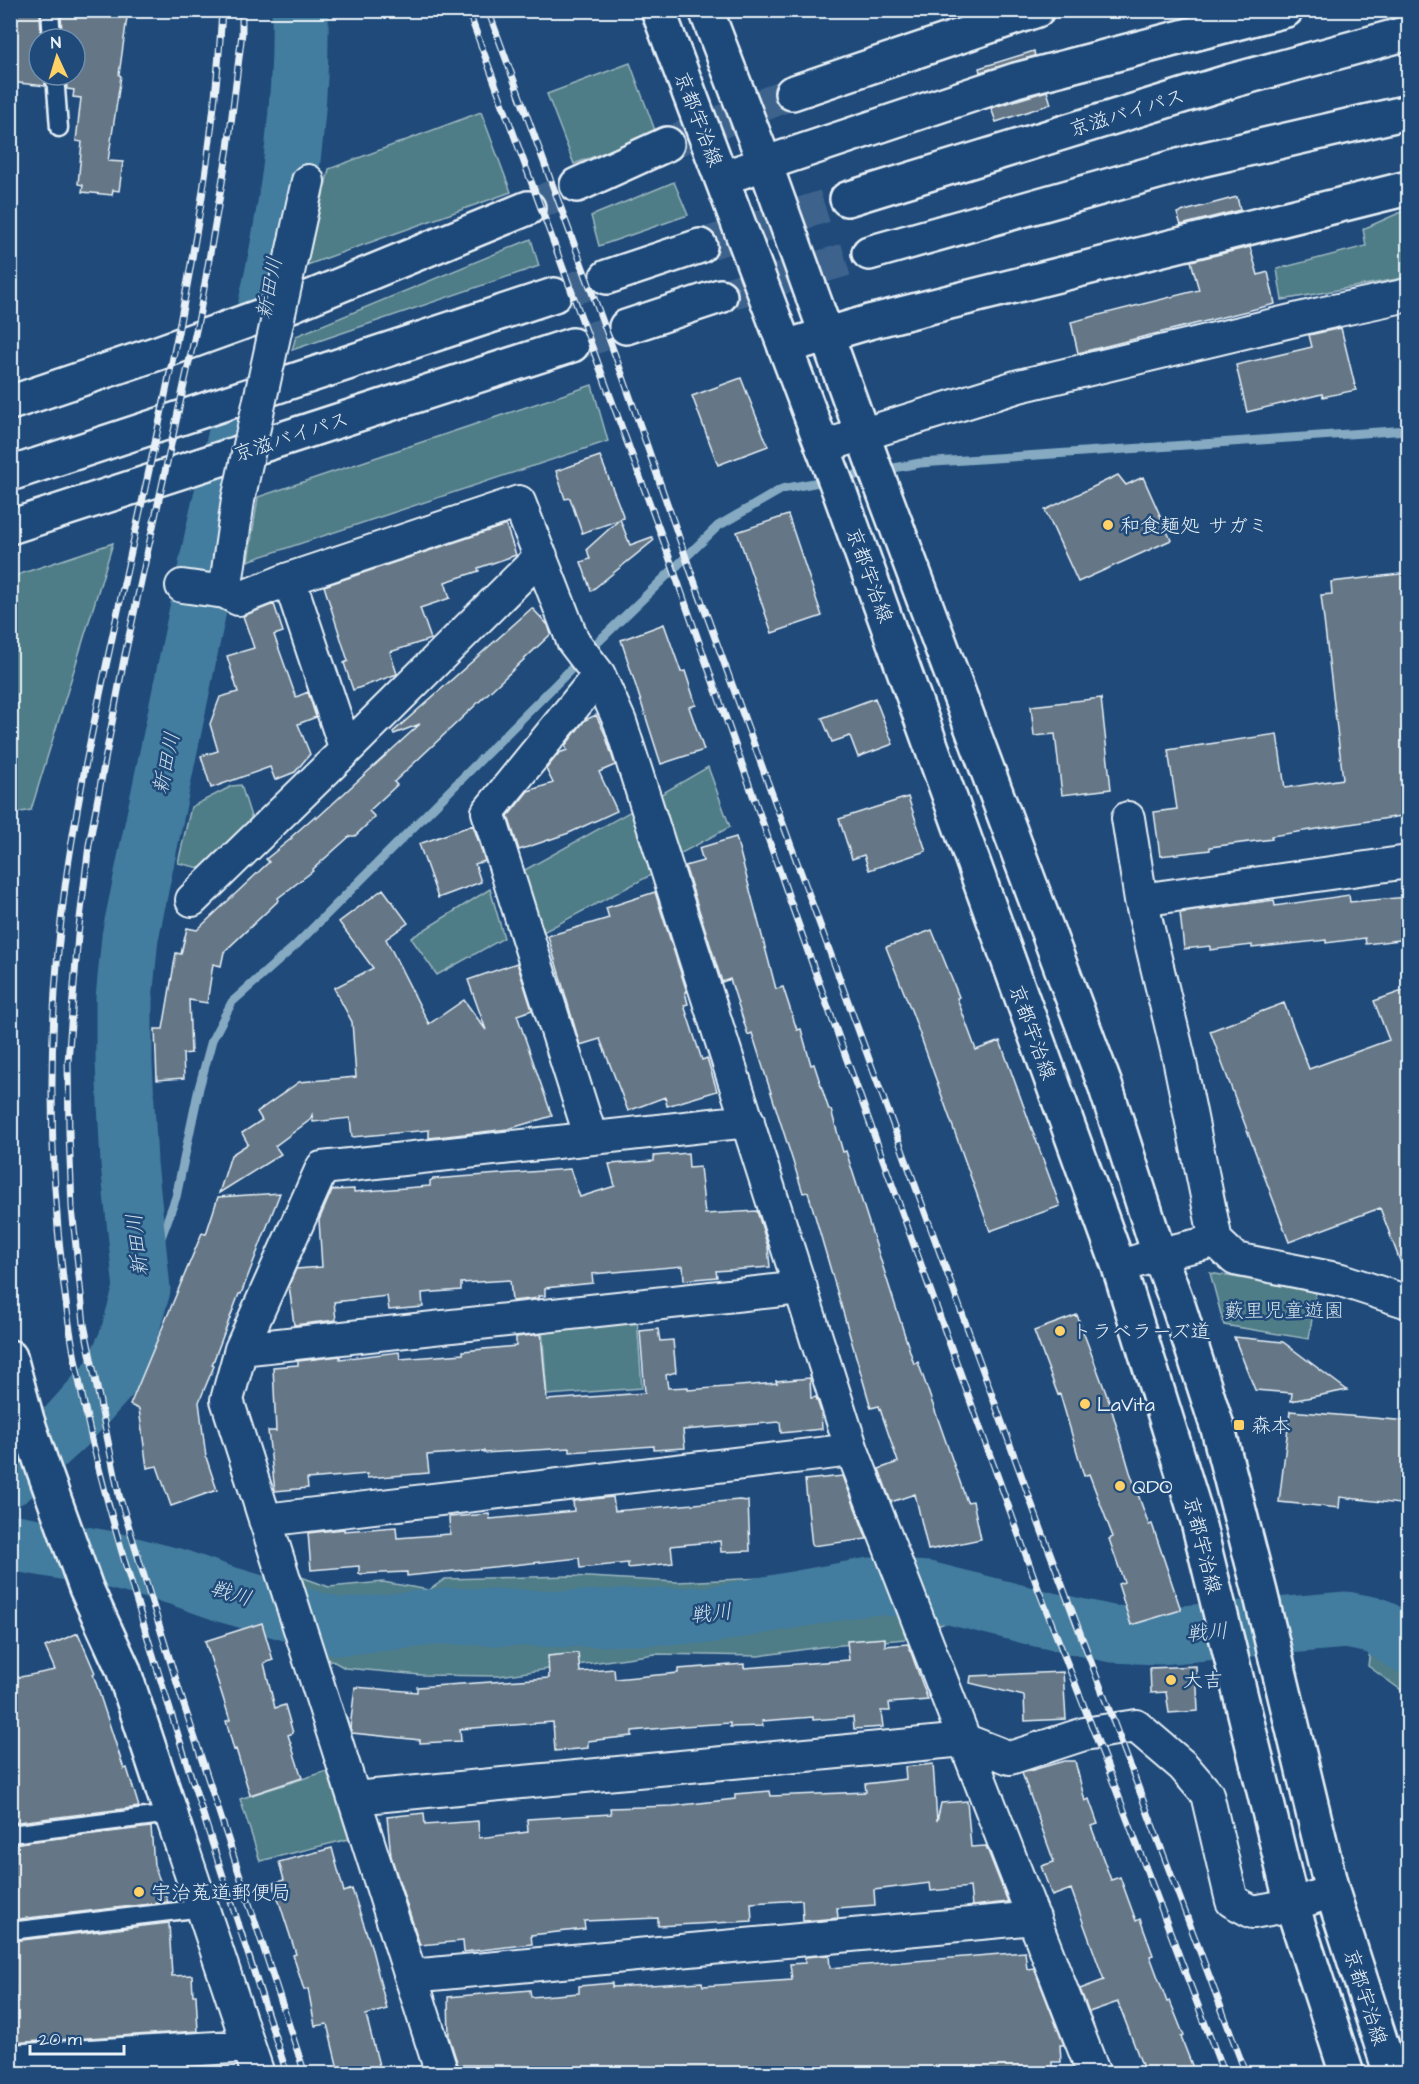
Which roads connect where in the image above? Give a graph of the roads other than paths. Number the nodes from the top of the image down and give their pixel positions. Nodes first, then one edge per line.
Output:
1 (50, 10) edge
2 (658, 10) edge
3 (706, 10) edge
4 (1037, 10) edge
5 (1286, 10) edge
6 (51, 27) edge
7 (1408, 33) edge
8 (56, 87) edge
9 (792, 93) tunnel mouth
10 (1408, 112) edge
11 (59, 128) dead end
12 (667, 144) tunnel mouth
13 (765, 164) junction
14 (722, 178) junction
15 (308, 181) dead end
16 (577, 185) tunnel mouth
17 (1408, 188) edge
18 (848, 199) tunnel mouth
19 (528, 208) tunnel mouth
20 (700, 246) tunnel mouth
21 (869, 253) tunnel mouth
22 (607, 278) tunnel mouth
23 (554, 295) tunnel mouth
24 (1408, 295) edge
25 (720, 296) tunnel mouth
26 (626, 327) tunnel mouth
27 (827, 333) junction
28 (572, 345) tunnel mouth
29 (785, 347) junction
30 (10, 404) edge
31 (872, 459) junction
32 (830, 468) junction
33 (10, 474) edge
34 (10, 528) edge
35 (541, 556) junction
36 (289, 579) junction
37 (182, 586) dead end
38 (221, 593) junction
39 (588, 660) junction
40 (346, 750) junction
41 (1128, 818) dead end
42 (1408, 862) edge
43 (192, 900) dead end
44 (1141, 900) junction
45 (747, 1121) junction
46 (591, 1138) junction
47 (1216, 1241) junction
48 (1159, 1254) junction
49 (1119, 1267) junction
50 (801, 1288) junction
51 (1408, 1302) edge
52 (241, 1349) junction
53 (10, 1357) edge
54 (23, 1429) edge
55 (852, 1450) junction
56 (265, 1520) junction
57 (964, 1740) junction
58 (354, 1798) junction
59 (171, 1814) junction
60 (10, 1834) edge
61 (1332, 1891) junction
62 (1292, 1905) junction
63 (203, 1908) junction
64 (1034, 1918) junction
65 (10, 1931) edge
66 (411, 1976) junction
67 (253, 2060) edge
68 (10, 2061) edge
69 (442, 2073) edge
70 (1094, 2073) edge
71 (1347, 2073) edge
72 (1391, 2073) edge

1 - 6 lane
2 - 14 main road, 京都宇治線
3 - 13 main road, 京都宇治線
4 - 9 main road
5 - 13 main road
7 - 18 main road, 京滋バイパス
8 - 11 lane
10 - 21 main road
12 - 16 main road
13 - 14 main road
13 - 27 main road, 京都宇治線
14 - 29 main road, 京都宇治線
15 - 38 street, bridge
17 - 27 main road
19 - 30 main road
20 - 22 main road
23 - 33 main road
24 - 31 street
25 - 26 main road
27 - 29 main road
27 - 31 main road, 京都宇治線
28 - 34 main road, 京滋バイパス
29 - 32 main road, 京都宇治線
31 - 32 street
31 - 48 main road, 京都宇治線
32 - 49 main road, 京都宇治線
35 - 36 street
35 - 39 street
35 - 40 street
36 - 38 street
36 - 40 street
37 - 38 street
39 - 45 street
39 - 46 street
40 - 43 street
41 - 44 street
42 - 44 street
44 - 47 street
45 - 46 street
45 - 50 street
46 - 52 street
47 - 48 street
47 - 51 street
48 - 49 street
48 - 61 main road, 京都宇治線
49 - 62 main road, 京都宇治線
50 - 52 street
50 - 55 street
52 - 56 street
53 - 54 main road
54 - 59 main road
55 - 56 street
55 - 57 street
56 - 58 street
57 - 58 street
57 - 62 street
57 - 64 street
58 - 66 street
59 - 60 lane
59 - 63 street
61 - 62 street
61 - 72 main road, 京都宇治線
62 - 71 main road, 京都宇治線
63 - 65 lane
63 - 67 street
64 - 66 street
64 - 70 street
66 - 69 street
67 - 68 street

